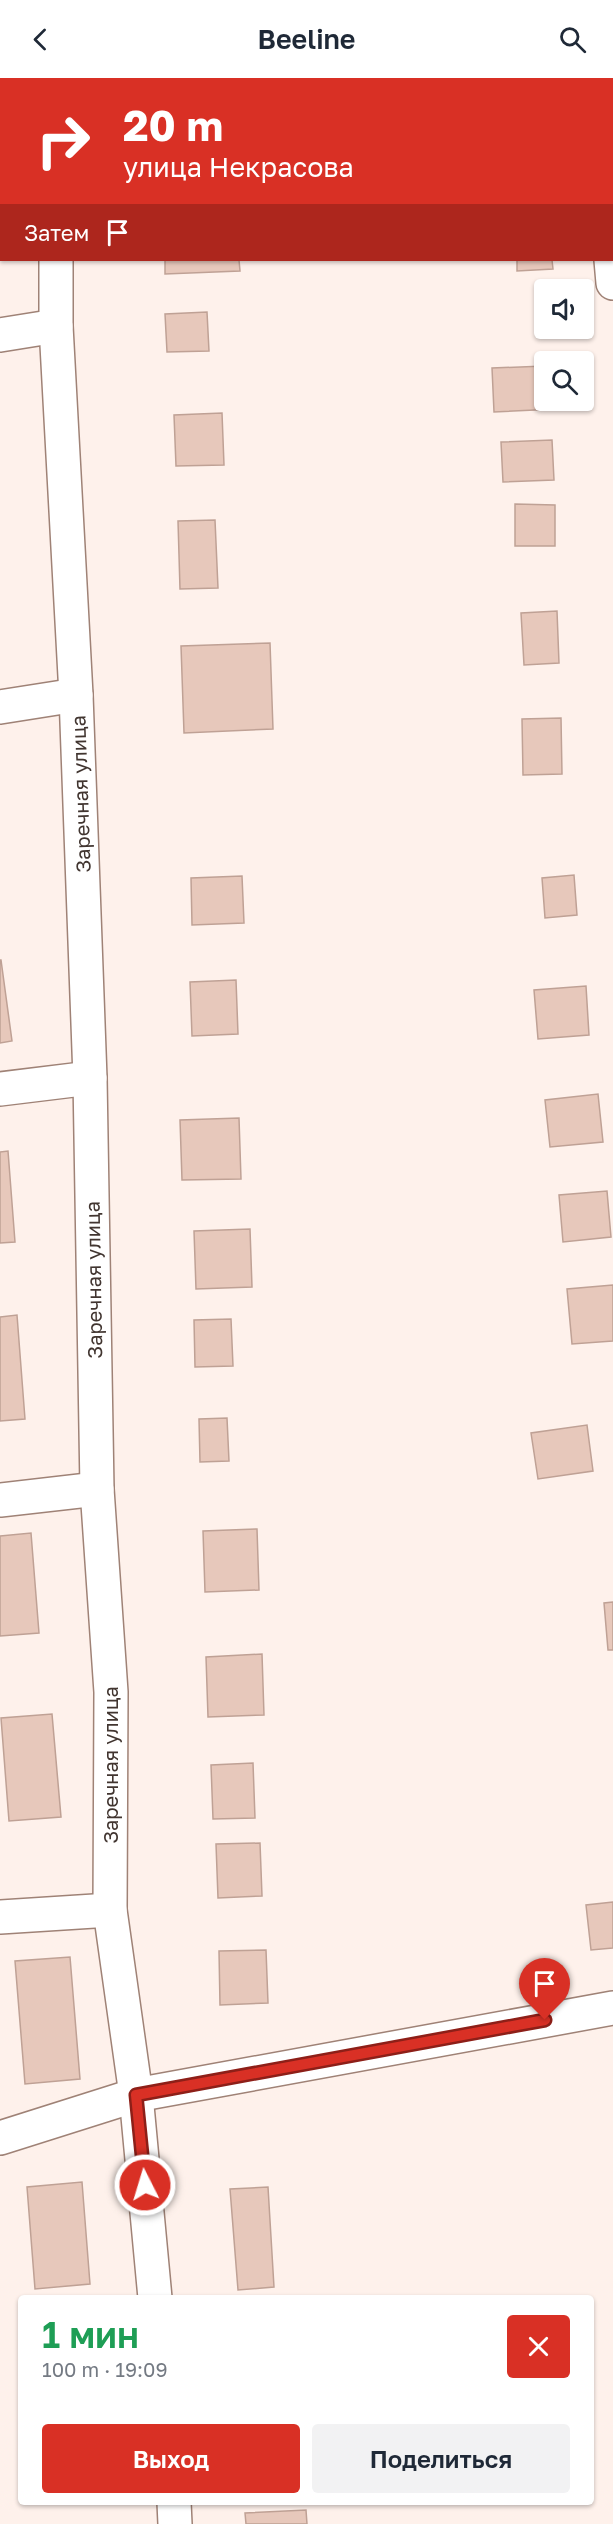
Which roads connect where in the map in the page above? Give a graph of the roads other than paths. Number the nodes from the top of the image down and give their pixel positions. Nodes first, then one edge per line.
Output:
1 (56, 261) edge
2 (611, 261) edge
3 (613, 283) edge
4 (56, 326) junction
5 (0, 335) edge
6 (76, 696) junction
7 (0, 708) edge
8 (90, 1078) junction
9 (0, 1089) edge
10 (97, 1489) junction
11 (0, 1500) edge
12 (110, 1910) junction
13 (0, 1917) edge
14 (613, 2008) edge
15 (136, 2095) junction
16 (0, 2138) edge
17 (155, 2295) edge
18 (174, 2505) edge
19 (175, 2524) edge

1 - 4 street, Заречная улица
2 - 3 street
4 - 5 street
4 - 6 street, Заречная улица
6 - 7 street
6 - 8 street, Заречная улица
8 - 9 street
8 - 10 street, Заречная улица
10 - 11 street
10 - 12 street, Заречная улица
12 - 13 street
12 - 15 street, Заречная улица
14 - 15 street
15 - 16 street
15 - 17 street, Заречная улица
18 - 19 street

